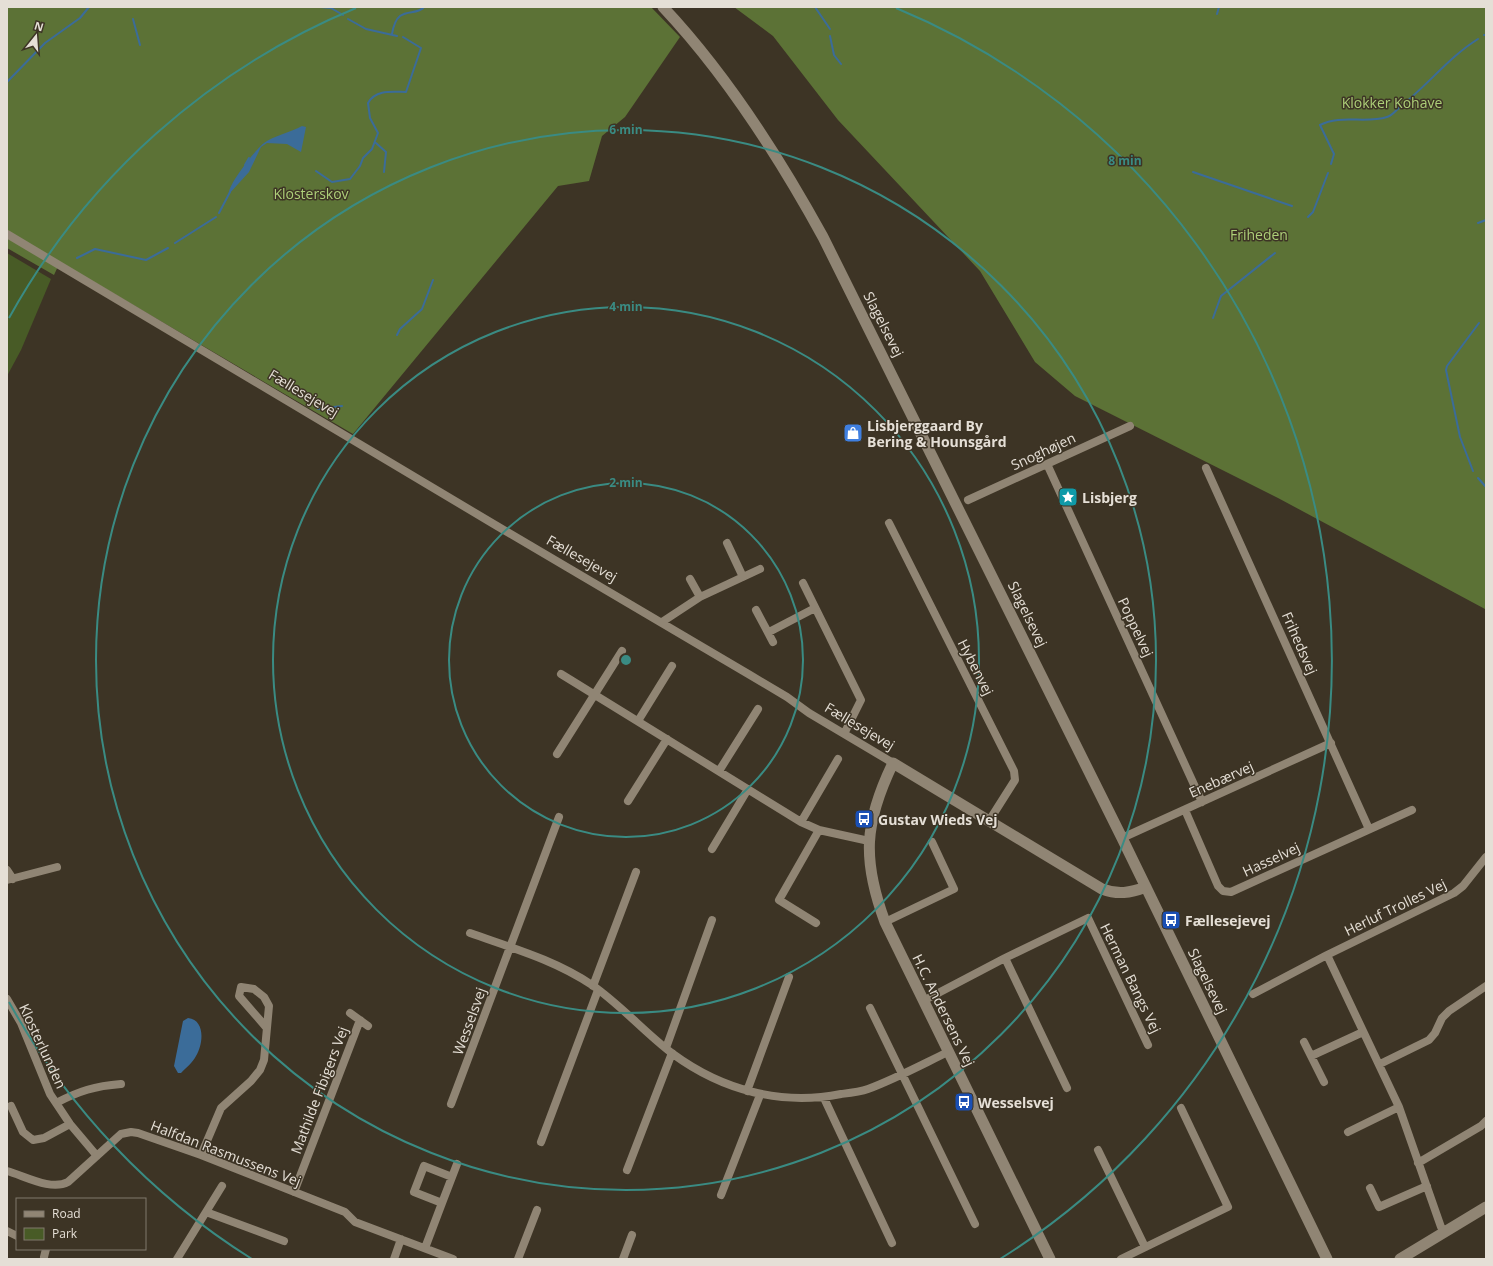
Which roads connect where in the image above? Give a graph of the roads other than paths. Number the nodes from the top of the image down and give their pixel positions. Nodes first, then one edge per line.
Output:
1 (663, 7) edge
2 (7, 234) edge
3 (1130, 426) dead end
4 (1047, 464) junction
5 (1206, 468) dead end
6 (968, 500) dead end
7 (889, 523) dead end
8 (727, 543) dead end
9 (760, 569) dead end
10 (743, 577) junction
11 (690, 579) dead end
12 (803, 583) dead end
13 (700, 597) junction
14 (816, 608) junction
15 (756, 610) dead end
16 (662, 622) junction
17 (768, 632) junction
18 (773, 642) dead end
19 (622, 651) dead end
20 (672, 666) dead end
21 (561, 674) dead end
22 (594, 695) junction
23 (758, 709) dead end
24 (638, 722) junction
25 (844, 734) junction
26 (667, 739) junction
27 (1330, 744) junction
28 (557, 754) dead end
29 (838, 759) dead end
30 (893, 764) junction
31 (719, 771) junction
32 (748, 789) junction
33 (628, 801) dead end
34 (1202, 802) junction
35 (1184, 810) junction
36 (1412, 810) dead end
37 (559, 817) dead end
38 (989, 821) junction
39 (801, 822) junction
40 (1369, 829) junction
41 (819, 830) junction
42 (1122, 838) junction
43 (869, 841) junction
44 (932, 842) dead end
45 (712, 848) dead end
46 (1486, 857) edge
47 (57, 867) dead end
48 (7, 870) edge
49 (636, 872) dead end
50 (10, 880) edge
51 (1146, 887) junction
52 (712, 920) dead end
53 (885, 922) junction
54 (816, 923) dead end
55 (470, 933) dead end
56 (510, 948) junction
57 (1327, 955) junction
58 (1005, 958) junction
59 (789, 977) dead end
60 (1486, 986) edge
61 (596, 988) junction
62 (1253, 994) dead end
63 (7, 999) edge
64 (923, 1001) junction
65 (870, 1008) dead end
66 (350, 1013) dead end
67 (360, 1020) junction
68 (368, 1026) dead end
69 (266, 1027) junction
70 (1363, 1032) junction
71 (1304, 1042) dead end
72 (1148, 1045) dead end
73 (669, 1050) junction
74 (948, 1052) junction
75 (1311, 1056) junction
76 (1380, 1064) junction
77 (902, 1074) junction
78 (1324, 1082) dead end
79 (121, 1084) dead end
80 (1067, 1088) dead end
81 (747, 1091) junction
82 (760, 1095) junction
83 (824, 1098) junction
84 (56, 1104) junction
85 (452, 1104) dead end
86 (11, 1106) dead end
87 (1398, 1107) junction
88 (1181, 1108) dead end
89 (1486, 1121) edge
90 (70, 1124) junction
91 (1348, 1132) dead end
92 (541, 1142) dead end
93 (1098, 1150) dead end
94 (201, 1155) junction
95 (97, 1156) junction
96 (1418, 1163) junction
97 (457, 1164) dead end
98 (627, 1170) dead end
99 (7, 1171) edge
100 (452, 1177) junction
101 (222, 1186) dead end
102 (1427, 1186) junction
103 (1370, 1188) dead end
104 (294, 1192) junction
105 (721, 1195) dead end
106 (442, 1203) junction
107 (1486, 1207) edge
108 (537, 1210) dead end
109 (206, 1212) junction
110 (975, 1224) dead end
111 (7, 1231) edge
112 (1446, 1232) junction
113 (632, 1235) dead end
114 (16, 1236) edge
115 (401, 1239) junction
116 (284, 1241) dead end
117 (892, 1243) dead end
118 (1145, 1247) junction
119 (425, 1248) junction
120 (176, 1259) edge
121 (394, 1259) edge
122 (453, 1259) edge
123 (518, 1259) edge
124 (623, 1259) edge
125 (1050, 1259) edge
126 (1121, 1259) edge
127 (1327, 1259) edge
128 (1400, 1259) edge

1 - 42 street, Slagelsevej
2 - 16 street, Fællesejevej
3 - 4 street, Snoghøjen
4 - 6 street, Snoghøjen
4 - 34 street, Poppelvej
5 - 27 street, Frihedsvej
7 - 38 street, Hybenvej
8 - 10 street
9 - 10 street
10 - 13 street
11 - 13 street
12 - 14 street
13 - 16 street
14 - 17 street
14 - 25 street
15 - 17 street
16 - 25 street, Fællesejevej
17 - 18 street
19 - 22 street
20 - 24 street
21 - 22 street
22 - 24 street
22 - 28 street
23 - 31 street
24 - 26 street
25 - 30 street, Fællesejevej
26 - 31 street
26 - 33 street
27 - 34 street, Enebærvej
27 - 40 street, Frihedsvej
29 - 39 street
30 - 38 street, Fællesejevej
30 - 43 street, H.C. Andersens Vej
31 - 32 street
32 - 39 street
32 - 45 street
34 - 35 street, Enebærvej
35 - 40 street, Hasselvej
35 - 42 street, Enebærvej
36 - 40 street, Hasselvej
37 - 56 street, Wesselsvej
38 - 51 street, Fællesejevej
39 - 41 street
41 - 43 street
41 - 54 street
42 - 51 street, Slagelsevej
43 - 53 street, H.C. Andersens Vej
44 - 53 street
46 - 57 street, Herluf Trolles Vej
47 - 50 street
48 - 50 street
49 - 61 street
51 - 127 street, Slagelsevej
52 - 73 street
53 - 64 street, H.C. Andersens Vej
55 - 56 street
56 - 61 street
56 - 85 street, Wesselsvej
57 - 62 street, Herluf Trolles Vej
57 - 70 street
58 - 64 street, Herman Bangs Vej
58 - 72 street, Herman Bangs Vej
58 - 80 street
59 - 81 street
60 - 76 street
61 - 73 street
61 - 92 street
63 - 84 street, Klosterlunden
64 - 74 street, H.C. Andersens Vej
65 - 77 street
66 - 67 street, Mathilde Fibigers Vej
67 - 68 street, Mathilde Fibigers Vej
67 - 104 street, Mathilde Fibigers Vej
69 - 69 street
69 - 94 street
70 - 75 street
70 - 76 street
71 - 75 street
73 - 81 street
73 - 98 street
74 - 77 street
74 - 125 street, H.C. Andersens Vej
75 - 78 street
76 - 87 street
77 - 83 street
77 - 110 street
79 - 84 street, Klosterlunden
81 - 82 street
82 - 83 street
82 - 105 street
83 - 117 street
84 - 90 street, Klosterlunden
86 - 90 street
87 - 91 street
87 - 96 street
88 - 118 street
89 - 96 street
90 - 95 street, Klosterlunden
93 - 118 street
94 - 95 street, Halfdan Rasmussens Vej
94 - 104 street, Halfdan Rasmussens Vej
95 - 99 street, Halfdan Rasmussens Vej
96 - 102 street
97 - 100 street
100 - 106 street
100 - 106 street
101 - 109 street
102 - 103 street
102 - 112 street
104 - 115 street, Halfdan Rasmussens Vej
106 - 119 street
107 - 112 street
108 - 123 street
109 - 116 street
109 - 120 street
111 - 114 street
112 - 128 street
113 - 124 street
115 - 119 street, Halfdan Rasmussens Vej
115 - 121 street
118 - 126 street
119 - 122 street, Halfdan Rasmussens Vej

